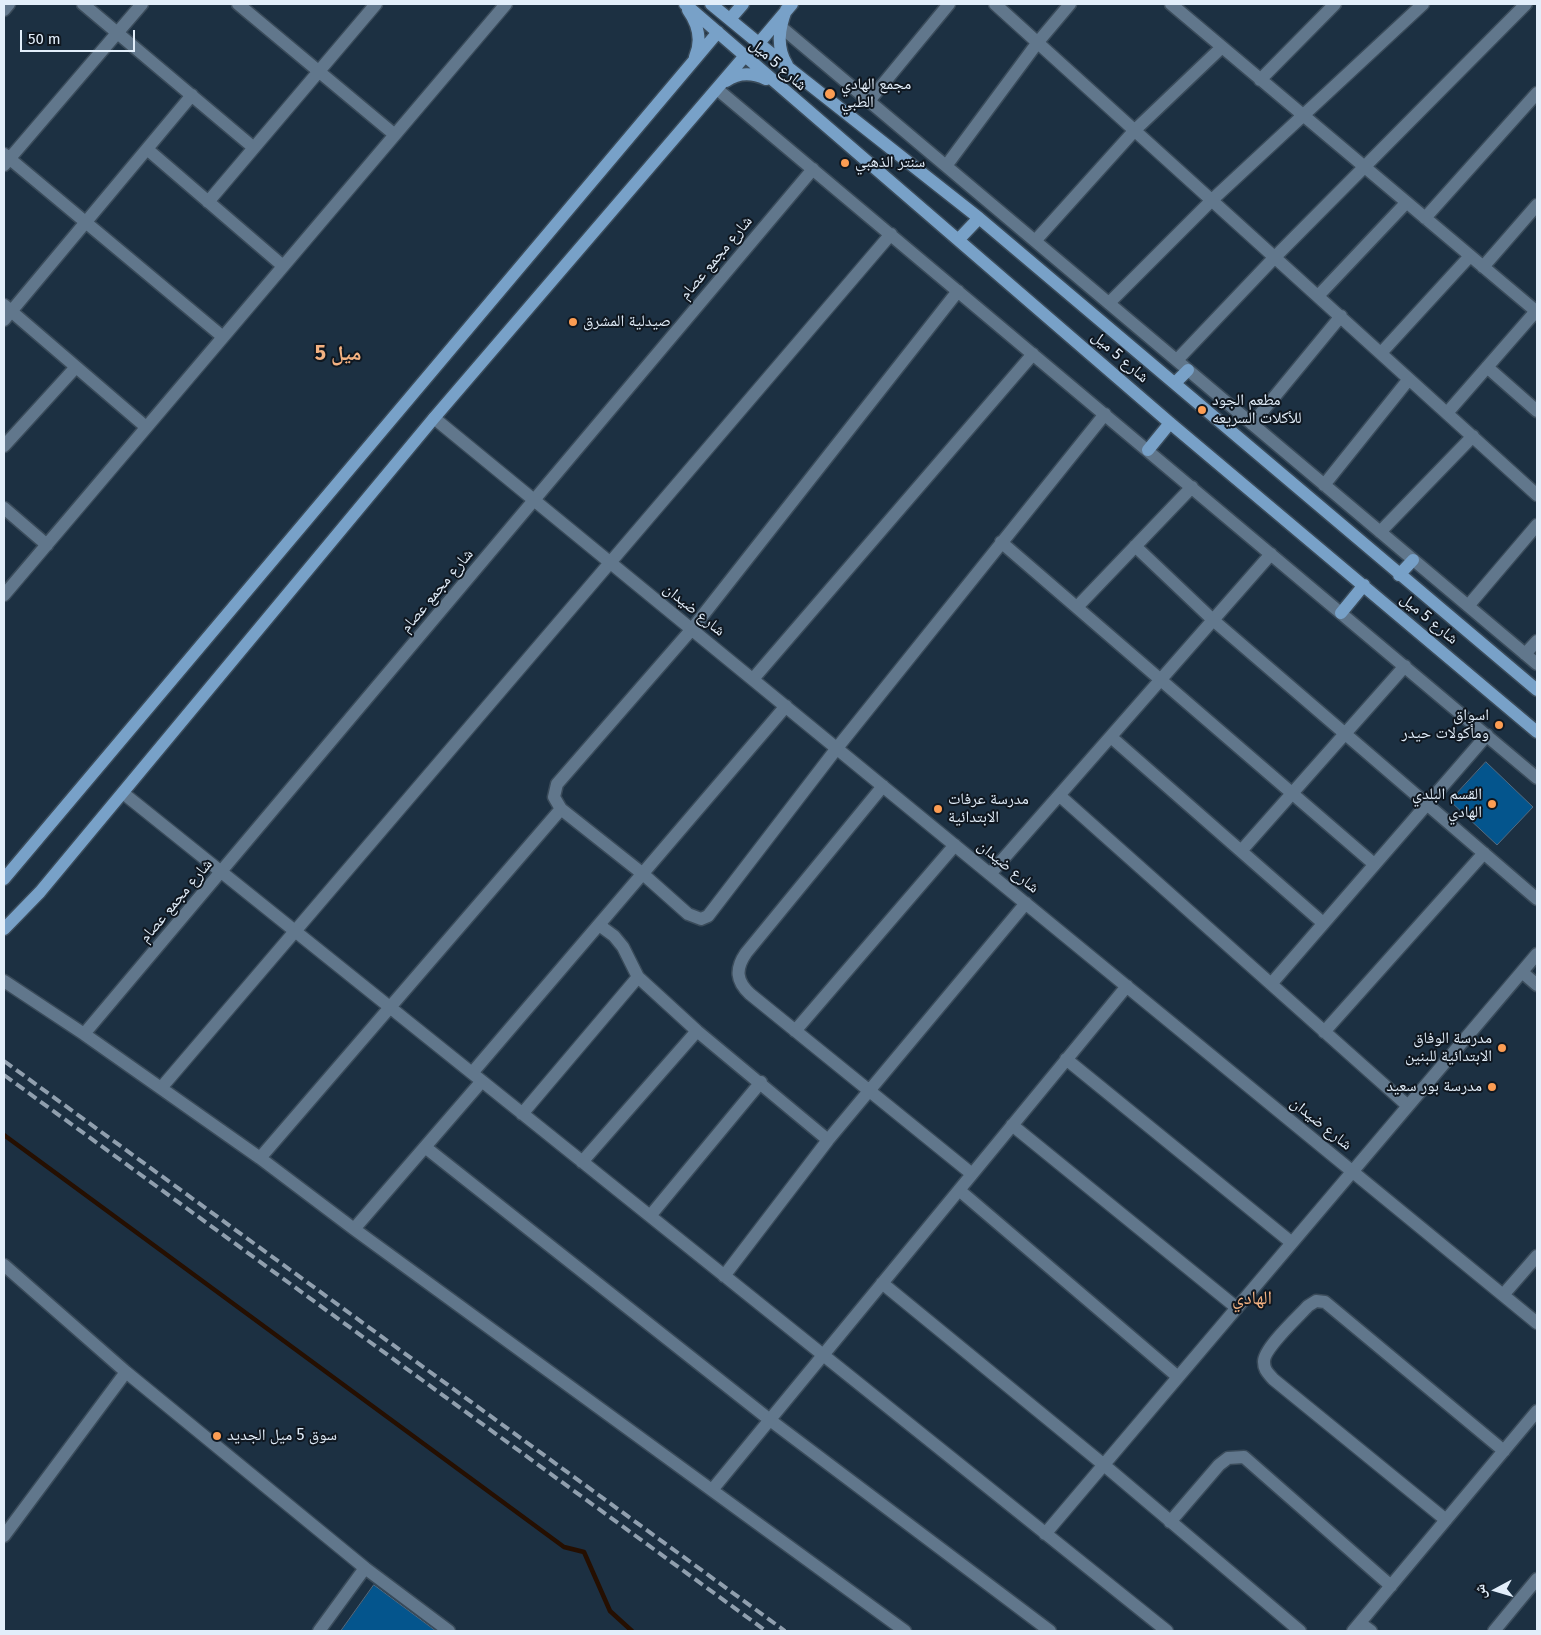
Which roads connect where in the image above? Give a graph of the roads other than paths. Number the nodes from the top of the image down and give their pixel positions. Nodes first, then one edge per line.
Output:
1 (9, 4) edge
2 (84, 4) edge
3 (142, 4) edge
4 (238, 4) edge
5 (376, 4) edge
6 (506, 4) edge
7 (684, 4) edge
8 (711, 4) edge
9 (743, 4) edge
10 (949, 4) edge
11 (995, 4) edge
12 (1070, 4) edge
13 (1171, 4) edge
14 (1335, 4) edge
15 (1423, 4) edge
16 (1527, 4) edge
17 (789, 7) edge
18 (4, 10) edge
19 (1537, 10) edge
20 (730, 19) junction
21 (781, 27) junction
22 (117, 32) junction
23 (718, 32) junction
24 (1038, 42) junction
25 (759, 43) junction
26 (1221, 48) junction
27 (744, 57) junction
28 (693, 62) junction
29 (790, 69) junction
30 (319, 71) junction
31 (1260, 80) junction
32 (774, 83) junction
33 (719, 87) junction
34 (1537, 92) edge
35 (192, 95) junction
36 (869, 101) junction
37 (1303, 116) junction
38 (1134, 130) junction
39 (395, 135) junction
40 (254, 148) junction
41 (147, 149) junction
42 (6, 160) edge
43 (946, 166) junction
44 (1365, 168) junction
45 (813, 169) junction
46 (1212, 200) junction
47 (208, 202) junction
48 (1406, 203) junction
49 (1537, 205) edge
50 (979, 218) junction
51 (1425, 218) junction
52 (85, 222) junction
53 (891, 234) junction
54 (958, 239) junction
55 (1035, 241) junction
56 (1470, 256) junction
57 (1275, 257) junction
58 (283, 266) junction
59 (1483, 267) junction
60 (958, 291) junction
61 (1318, 296) junction
62 (1109, 303) junction
63 (1537, 311) edge
64 (6, 312) edge
65 (1340, 316) junction
66 (223, 337) junction
67 (1381, 353) junction
68 (1033, 354) junction
69 (1177, 360) junction
70 (76, 367) junction
71 (1487, 367) junction
72 (1188, 370) junction
73 (1409, 378) junction
74 (1175, 383) junction
75 (1537, 410) edge
76 (1447, 413) junction
77 (1105, 414) junction
78 (434, 418) junction
79 (1170, 423) junction
80 (1252, 424) junction
81 (146, 427) junction
82 (1473, 436) junction
83 (4, 446) edge
84 (1148, 450) junction
85 (1324, 484) junction
86 (1192, 487) junction
87 (1537, 494) edge
88 (534, 500) junction
89 (4, 508) edge
90 (1537, 525) edge
91 (1380, 532) junction
92 (1002, 542) junction
93 (46, 545) junction
94 (1135, 546) junction
95 (1271, 554) junction
96 (1414, 560) junction
97 (610, 562) junction
98 (1399, 574) junction
99 (1364, 584) junction
100 (4, 595) edge
101 (1468, 606) junction
102 (1077, 607) junction
103 (1341, 613) junction
104 (1213, 620) junction
105 (692, 630) junction
106 (1537, 641) edge
107 (1526, 654) junction
108 (1537, 664) edge
109 (1404, 666) junction
110 (753, 679) junction
111 (1161, 680) junction
112 (1537, 690) edge
113 (786, 706) junction
114 (1537, 732) edge
115 (1345, 733) junction
116 (1487, 735) junction
117 (1111, 736) junction
118 (837, 748) junction
119 (1537, 778) edge
120 (883, 786) junction
121 (123, 793) junction
122 (1292, 793) junction
123 (1060, 796) junction
124 (1427, 804) junction
125 (561, 809) junction
126 (955, 845) junction
127 (1242, 851) junction
128 (1484, 853) junction
129 (1374, 864) junction
130 (222, 873) junction
131 (643, 874) junction
132 (990, 874) junction
133 (4, 879) edge
134 (1537, 899) edge
135 (1026, 903) junction
136 (1323, 923) junction
137 (599, 925) junction
138 (4, 929) edge
139 (296, 932) junction
140 (1537, 954) edge
141 (1522, 972) junction
142 (638, 977) junction
143 (4, 981) edge
144 (1271, 984) junction
145 (1537, 985) edge
146 (1126, 986) junction
147 (388, 1006) junction
148 (697, 1031) junction
149 (795, 1031) junction
150 (1324, 1032) junction
151 (84, 1034) junction
152 (1066, 1059) junction
153 (472, 1073) junction
154 (482, 1081) junction
155 (761, 1082) junction
156 (161, 1088) junction
157 (869, 1090) junction
158 (1408, 1106) junction
159 (522, 1114) junction
160 (1012, 1125) junction
161 (828, 1140) junction
162 (425, 1147) junction
163 (260, 1158) junction
164 (582, 1162) junction
165 (1353, 1172) junction
166 (972, 1174) junction
167 (959, 1190) junction
168 (650, 1216) junction
169 (354, 1229) junction
170 (1292, 1243) junction
171 (1537, 1256) edge
172 (4, 1265) edge
173 (724, 1276) junction
174 (882, 1283) junction
175 (1503, 1295) junction
176 (1237, 1308) junction
177 (1537, 1323) edge
178 (823, 1355) junction
179 (126, 1372) junction
180 (1178, 1377) junction
181 (1537, 1411) edge
182 (770, 1420) junction
183 (1504, 1451) junction
184 (1104, 1465) junction
185 (712, 1490) junction
186 (1446, 1520) junction
187 (1170, 1522) junction
188 (1045, 1534) junction
189 (4, 1536) edge
190 (365, 1568) junction
191 (1537, 1579) edge
192 (1391, 1586) junction
193 (1356, 1627) edge
194 (319, 1631) edge
195 (449, 1631) edge
196 (905, 1631) edge
197 (1050, 1631) edge
198 (1167, 1631) edge
199 (1300, 1631) edge
200 (1371, 1631) edge
201 (1494, 1631) edge

1 - 18 street
2 - 22 street
3 - 22 street
4 - 30 street
5 - 30 street
6 - 39 street
7 - 23 main road, شارع 5 ميل
7 - 28 main road
8 - 20 main road, شارع 5 ميل
9 - 20 main road
10 - 36 street
11 - 24 street
12 - 24 street
13 - 26 street
14 - 31 street
15 - 37 street
16 - 19 street
16 - 44 street
17 - 21 main road
17 - 25 main road
20 - 25 main road, شارع 5 ميل
21 - 29 main road
21 - 36 street
22 - 35 street
22 - 42 street
23 - 27 main road, شارع 5 ميل
23 - 28 main road
24 - 38 street
24 - 43 street
25 - 29 main road, شارع 5 ميل
26 - 31 street
26 - 38 street
27 - 32 main road, شارع 5 ميل
27 - 33 main road
28 - 133 main road
29 - 50 main road, شارع 5 ميل
30 - 39 street
30 - 40 street
31 - 37 street
32 - 33 main road
32 - 54 main road, شارع 5 ميل
33 - 45 street
33 - 78 main road
34 - 51 street
35 - 40 street
35 - 41 street
36 - 43 street
37 - 44 street
37 - 46 street
38 - 46 street
38 - 55 street
39 - 58 street
40 - 47 street
41 - 47 street
41 - 52 street
42 - 52 street
43 - 55 street
44 - 48 street
44 - 57 street
45 - 53 street
45 - 88 street, شارع مجمع عصام
46 - 57 street
46 - 62 street
47 - 58 street
48 - 51 street
48 - 61 street
49 - 59 street
50 - 54 main road
50 - 74 main road, شارع 5 ميل
51 - 56 street
52 - 64 street
52 - 66 street
53 - 60 street
53 - 97 street
54 - 79 main road, شارع 5 ميل
55 - 62 street
56 - 59 street
56 - 67 street
57 - 61 street
57 - 69 street
58 - 66 street
59 - 63 street
60 - 68 street
60 - 105 street
61 - 65 street
62 - 69 street
63 - 71 street
64 - 70 street
65 - 67 street
65 - 80 street
66 - 81 street
67 - 73 street
68 - 77 street
68 - 110 street
69 - 72 street
70 - 81 street
70 - 83 street
71 - 75 street
71 - 76 street
72 - 74 main road
72 - 80 street
73 - 76 street
73 - 85 street
74 - 98 main road, شارع 5 ميل
76 - 82 street
77 - 84 street
77 - 92 street
78 - 88 street, شارع ضيدان
78 - 121 main road
79 - 84 main road
79 - 99 main road, شارع 5 ميل
80 - 85 street
81 - 93 street
82 - 87 street
82 - 91 street
84 - 86 street
85 - 91 street
86 - 94 street
86 - 95 street
88 - 97 street, شارع ضيدان
88 - 130 street, شارع مجمع عصام
89 - 93 street
90 - 101 street
91 - 96 street
92 - 102 street
92 - 118 street
93 - 100 street
94 - 102 street
94 - 104 street
95 - 103 street
95 - 104 street
96 - 98 main road
96 - 101 street
97 - 105 street, شارع ضيدان
97 - 139 street
98 - 112 main road, شارع 5 ميل
99 - 103 main road
99 - 114 main road, شارع 5 ميل
101 - 107 street
102 - 111 street
103 - 109 street
104 - 111 street
104 - 115 street
105 - 110 street, شارع ضيدان
105 - 125 street
106 - 107 street
107 - 108 street
109 - 115 street
109 - 116 street
110 - 113 street, شارع ضيدان
111 - 117 street
111 - 122 street
113 - 118 street, شارع ضيدان
113 - 131 street
115 - 122 street
115 - 124 street
116 - 119 street
116 - 124 street
117 - 123 street
117 - 127 street
118 - 120 street, شارع ضيدان
118 - 131 street
120 - 126 street, شارع ضيدان
120 - 149 street
121 - 130 street
121 - 138 main road
122 - 127 street
122 - 129 street
123 - 132 street
123 - 144 street
124 - 128 street
124 - 129 street
125 - 131 street
125 - 147 street
126 - 132 street, شارع ضيدان
126 - 149 street
127 - 136 street
128 - 134 street
128 - 150 street
129 - 136 street
130 - 139 street
130 - 151 street, شارع مجمع عصام
131 - 137 street
132 - 135 street, شارع ضيدان
135 - 146 street, شارع ضيدان
135 - 157 street
136 - 144 street
137 - 142 street
137 - 153 street
139 - 147 street
139 - 156 street
140 - 141 street
141 - 145 street
141 - 158 street
142 - 148 street
142 - 159 street
143 - 151 street
144 - 150 street
146 - 152 street
146 - 165 street, شارع ضيدان
147 - 153 street
147 - 163 street
148 - 155 street
148 - 164 street
149 - 157 street
150 - 158 street
151 - 156 street
152 - 160 street
152 - 170 street
153 - 154 street
154 - 159 street
154 - 162 street
155 - 161 street
155 - 168 street
156 - 163 street
157 - 161 street
157 - 166 street
158 - 165 street
159 - 164 street
160 - 166 street
160 - 176 street
161 - 173 street
162 - 169 street
162 - 182 street
163 - 169 street
164 - 168 street
165 - 170 street
165 - 175 street, شارع ضيدان
166 - 167 street
167 - 174 street
167 - 180 street
168 - 173 street
169 - 185 street
170 - 176 street
171 - 175 street
172 - 179 street
173 - 178 street
174 - 178 street
174 - 184 street
175 - 177 street, شارع ضيدان
176 - 180 street
178 - 182 street
178 - 188 street
179 - 189 street
179 - 190 street
180 - 184 street
181 - 183 street
182 - 185 street
182 - 197 street
183 - 186 street
183 - 186 street
184 - 187 street
184 - 188 street
185 - 196 street
186 - 192 street
187 - 192 street
187 - 199 street
188 - 198 street
190 - 194 street
190 - 195 street
191 - 201 street
192 - 193 street
193 - 200 street

